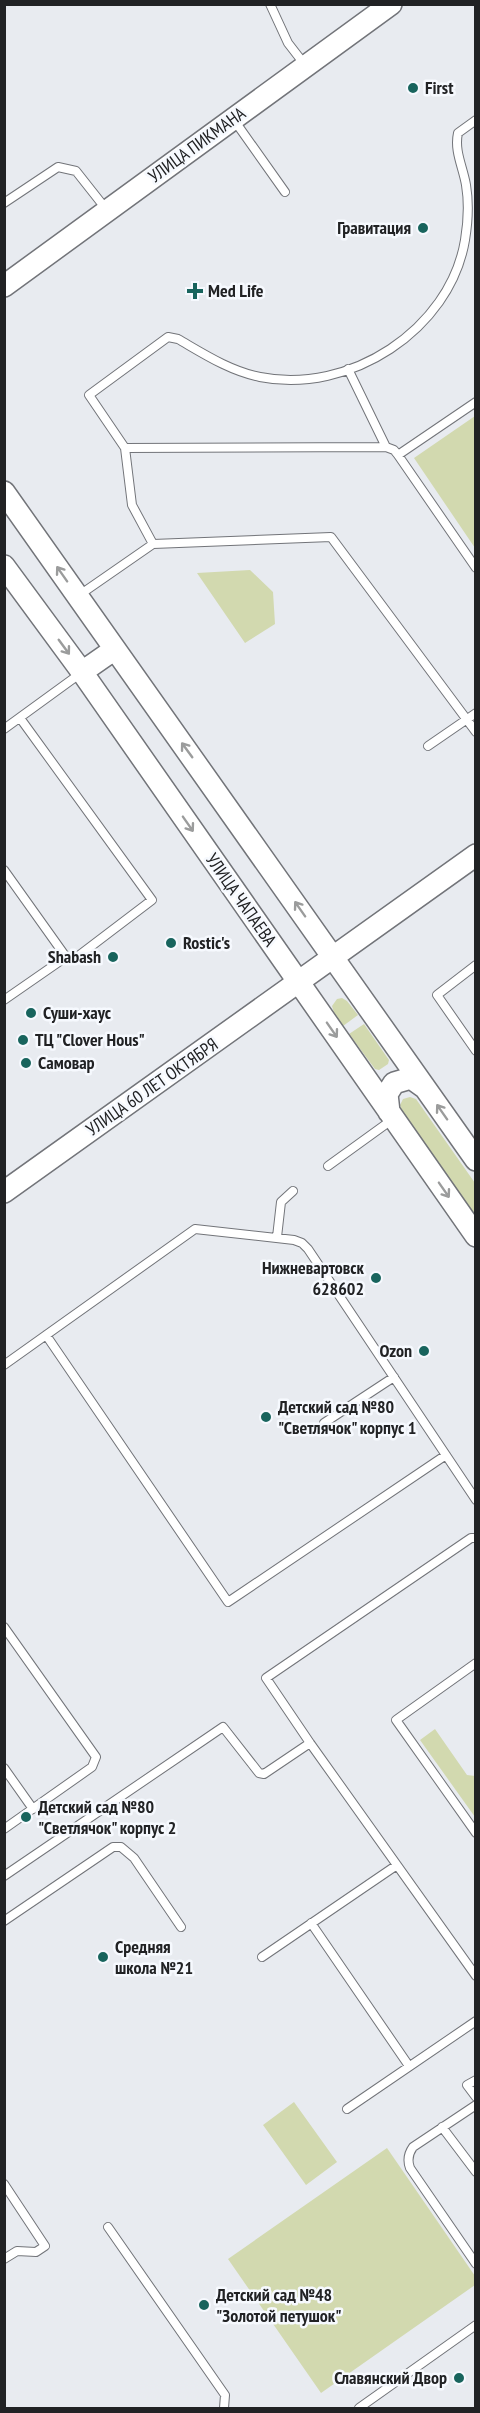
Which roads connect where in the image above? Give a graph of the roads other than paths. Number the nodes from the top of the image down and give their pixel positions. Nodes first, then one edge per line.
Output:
1 (270, 4) edge
2 (391, 4) edge
3 (306, 66) junction
4 (233, 119) junction
5 (476, 120) edge
6 (285, 192) dead end
7 (4, 203) edge
8 (107, 210) junction
9 (4, 286) edge
10 (348, 369) junction
11 (476, 402) edge
12 (386, 447) junction
13 (125, 448) junction
14 (398, 455) junction
15 (4, 492) edge
16 (153, 544) junction
17 (4, 566) edge
18 (476, 568) edge
19 (77, 597) junction
20 (115, 649) junction
21 (82, 672) junction
22 (476, 713) edge
23 (20, 718) junction
24 (466, 719) junction
25 (4, 729) edge
26 (476, 732) edge
27 (428, 746) dead end
28 (476, 855) edge
29 (4, 870) edge
30 (66, 957) junction
31 (334, 957) junction
32 (476, 965) edge
33 (298, 982) junction
34 (4, 1000) edge
35 (476, 1051) edge
36 (425, 1088) junction
37 (391, 1115) junction
38 (476, 1160) edge
39 (328, 1166) dead end
40 (293, 1191) dead end
41 (4, 1192) edge
42 (476, 1236) edge
43 (277, 1237) junction
44 (46, 1335) junction
45 (4, 1365) edge
46 (394, 1377) junction
47 (324, 1423) dead end
48 (446, 1455) junction
49 (476, 1500) edge
50 (476, 1538) edge
51 (4, 1627) edge
52 (476, 1663) edge
53 (310, 1743) junction
54 (4, 1768) edge
55 (33, 1809) junction
56 (4, 1829) edge
57 (476, 1833) edge
58 (397, 1865) junction
59 (4, 1876) edge
60 (4, 1921) edge
61 (311, 1923) junction
62 (181, 1927) dead end
63 (262, 1957) dead end
64 (475, 1974) edge
65 (476, 2020) edge
66 (409, 2066) junction
67 (476, 2080) edge
68 (476, 2097) edge
69 (476, 2105) edge
70 (347, 2109) dead end
71 (442, 2127) junction
72 (476, 2172) edge
73 (4, 2184) edge
74 (108, 2227) dead end
75 (4, 2259) edge
76 (476, 2264) edge
77 (476, 2325) edge
78 (224, 2409) edge
79 (359, 2409) edge

1 - 3 lane
2 - 3 street, УЛИЦА ПИКМАНА
3 - 4 street, УЛИЦА ПИКМАНА
4 - 6 lane
4 - 8 street, УЛИЦА ПИКМАНА
5 - 10 lane
7 - 8 lane
8 - 9 street, УЛИЦА ПИКМАНА
10 - 12 lane
10 - 13 lane
11 - 14 lane
12 - 13 lane
12 - 14 lane
13 - 16 lane
14 - 18 lane
19 -> 15 street
16 - 19 lane
16 - 24 lane
17 -> 21 street, УЛИЦА ЧАПАЕВА
19 - 20 street
20 - 21 street
31 -> 20 street
21 - 23 lane
21 -> 33 street, УЛИЦА ЧАПАЕВА
22 - 24 lane
23 - 25 lane
23 - 30 lane
24 - 26 lane
24 - 27 lane
28 - 31 street
29 - 30 lane
30 - 34 lane
31 - 33 street, УЛИЦА 60 ЛЕТ ОКТЯБРЯ
31 - 36 street
32 - 35 lane
33 -> 37 street, УЛИЦА ЧАПАЕВА
33 - 41 street, УЛИЦА 60 ЛЕТ ОКТЯБРЯ
36 - 37 street
38 -> 36 street
37 - 39 lane
37 -> 42 street, УЛИЦА ЧАПАЕВА
40 - 43 lane
43 - 44 lane
43 - 46 lane
44 - 45 lane
44 - 48 lane
46 - 47 lane
46 - 48 lane
48 - 49 lane
50 - 53 lane
51 - 55 lane
52 - 57 lane
53 - 58 lane
53 - 59 lane
54 - 55 lane
55 - 56 lane
58 - 61 lane
58 - 64 lane
60 - 62 lane
61 - 63 lane
61 - 66 lane
65 - 66 lane
66 - 70 lane
67 - 68 lane
69 - 71 lane
71 - 72 lane
71 - 76 lane
73 - 75 lane
74 - 78 lane
77 - 79 lane

